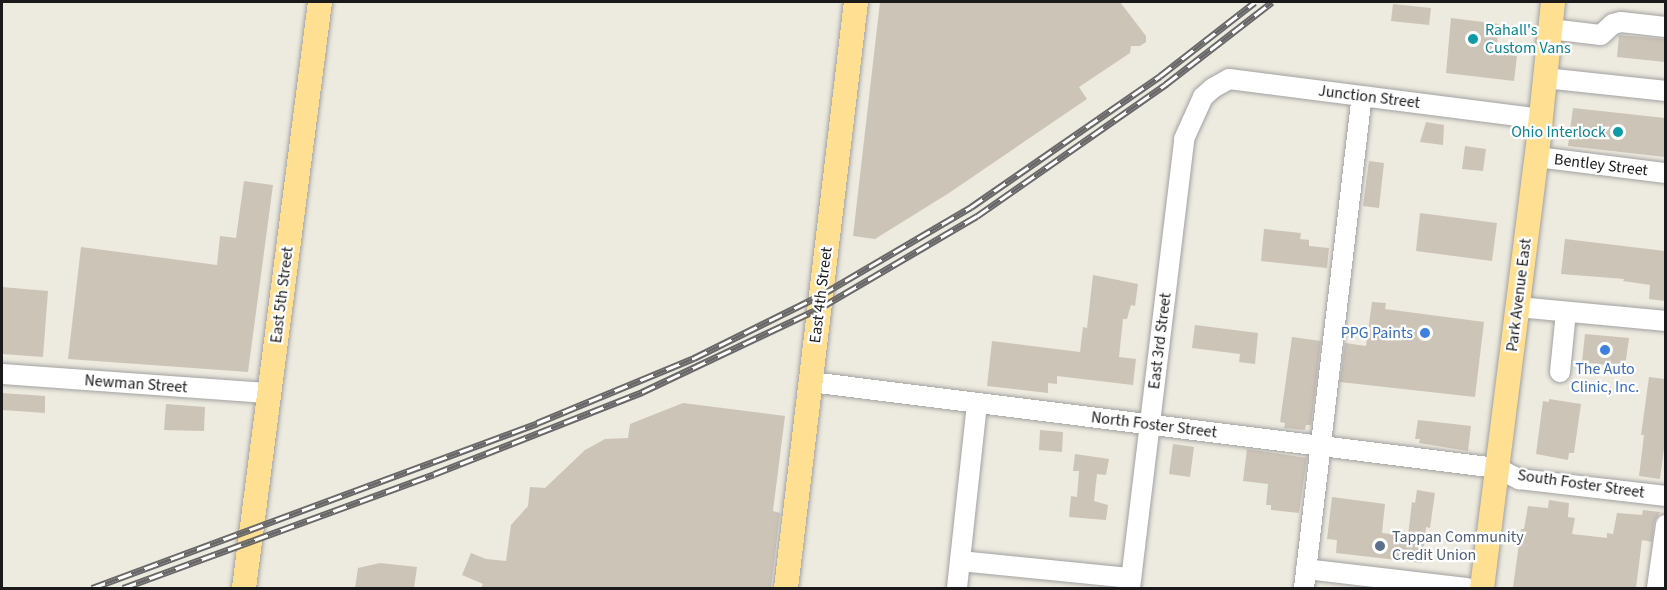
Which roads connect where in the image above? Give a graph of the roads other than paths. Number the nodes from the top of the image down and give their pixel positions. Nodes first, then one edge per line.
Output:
1 (320, 2) edge
2 (856, 2) edge
3 (1552, 2) edge
4 (1665, 27) edge
5 (1550, 29) junction
6 (1545, 78) junction
7 (1665, 91) edge
8 (1362, 96) junction
9 (1203, 97) joint
10 (1541, 119) junction
11 (1536, 157) junction
12 (1665, 173) edge
13 (1518, 307) junction
14 (1566, 312) junction
15 (1665, 321) edge
16 (1560, 372) dead end
17 (2, 374) edge
18 (811, 382) junction
19 (270, 393) junction
20 (977, 403) junction
21 (1150, 424) junction
22 (1321, 446) junction
23 (1497, 468) junction
24 (1665, 496) edge
25 (1665, 525) edge
26 (960, 561) junction
27 (1306, 571) edge
28 (1130, 583) edge
29 (244, 588) edge
30 (786, 588) edge
31 (957, 588) edge
32 (1467, 588) edge
33 (1482, 588) edge
34 (1657, 588) edge

1 - 19 main road, East 5th Street
2 - 18 main road, East 4th Street
3 - 5 main road, Park Avenue East
4 - 5 street
5 - 6 main road, Park Avenue East
6 - 7 street
6 - 10 main road, Park Avenue East
8 - 9 street, Junction Street
8 - 10 street, Junction Street
8 - 22 street
9 - 21 street, East 3rd Street
10 - 11 main road, Park Avenue East
11 - 12 street, Bentley Street
11 - 13 main road, Park Avenue East
13 - 14 street
13 - 23 main road, Park Avenue East
14 - 15 street
14 - 16 street
17 - 19 street, Newman Street
18 - 20 street, North Foster Street
18 - 30 main road, East 4th Street
19 - 29 main road, East 5th Street
20 - 21 street, North Foster Street
20 - 26 street
21 - 22 street, North Foster Street
21 - 28 street, East 3rd Street
22 - 23 street, North Foster Street
22 - 27 street
23 - 24 street, South Foster Street
23 - 33 main road, Park Avenue East
25 - 34 street
26 - 28 street
26 - 31 street
27 - 32 street

